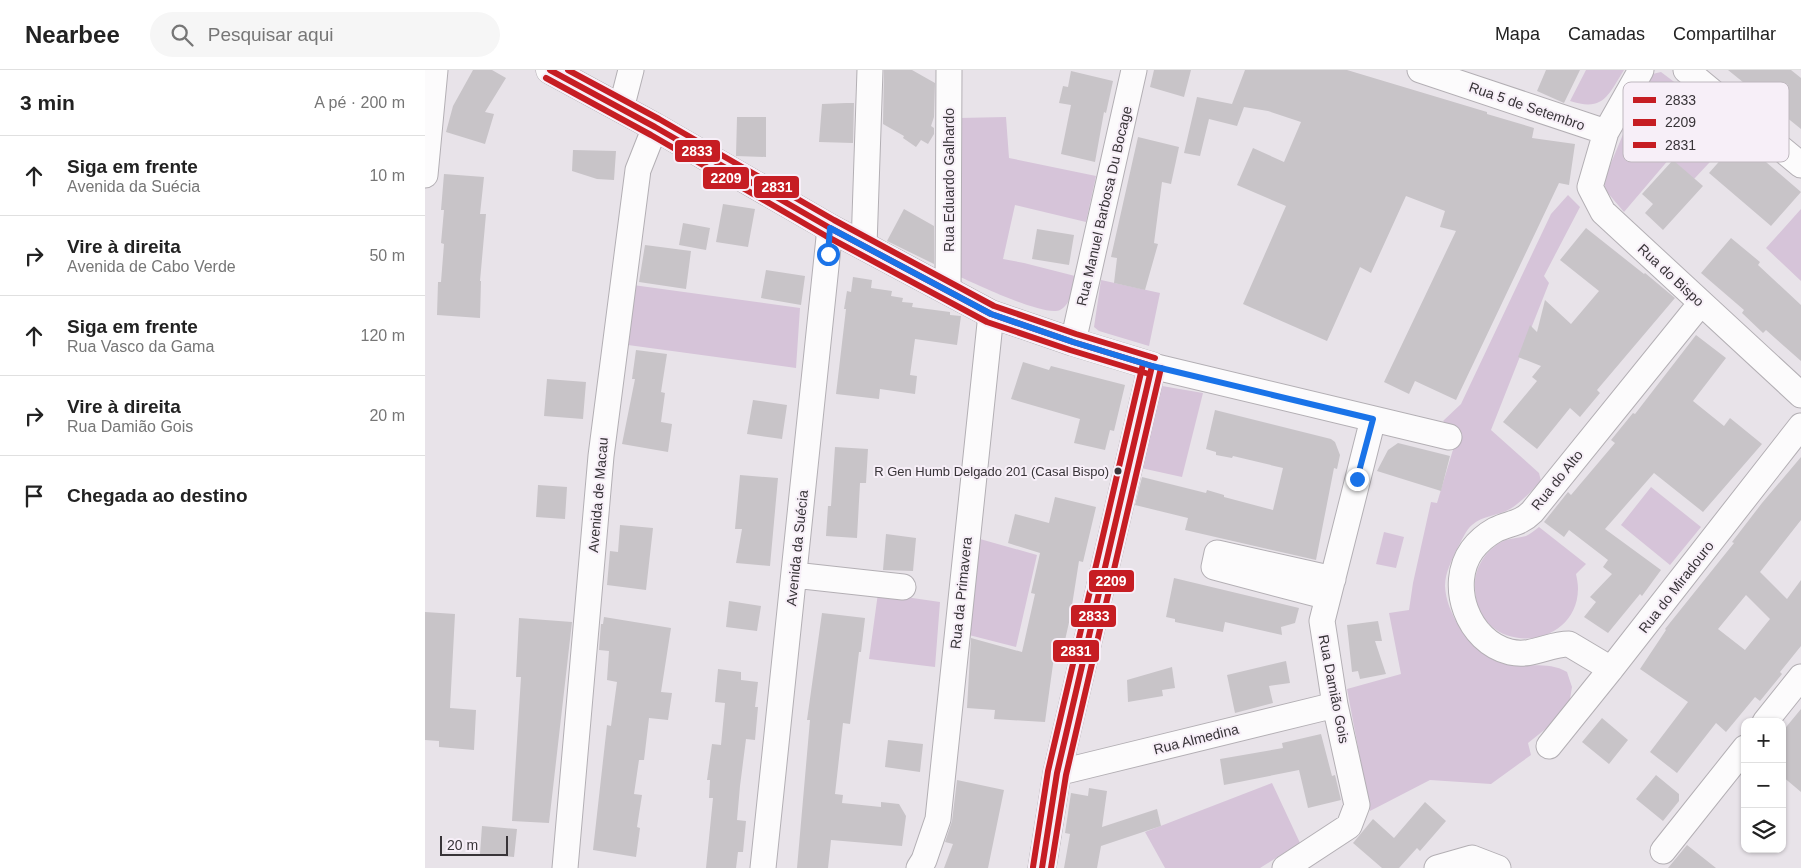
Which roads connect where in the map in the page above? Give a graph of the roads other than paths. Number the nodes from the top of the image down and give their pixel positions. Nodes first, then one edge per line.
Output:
1 (435, 70) edge
2 (550, 70) edge
3 (631, 70) edge
4 (871, 70) edge
5 (949, 70) edge
6 (1134, 70) edge
7 (1420, 70) edge
8 (1641, 70) edge
9 (1686, 70) edge
10 (1634, 82) edge
11 (1701, 82) edge
12 (1623, 102) edge
13 (621, 109) junction
14 (655, 127) junction
15 (1606, 132) junction
16 (1789, 155) edge
17 (1801, 165) edge
18 (425, 175) edge
19 (830, 228) junction
20 (864, 246) junction
21 (948, 291) junction
22 (1701, 303) junction
23 (991, 314) junction
24 (1073, 342) junction
25 (1152, 366) junction
26 (1801, 395) edge
27 (1373, 419) junction
28 (1801, 426) edge
29 (1449, 437) dead end
30 (794, 575) junction
31 (903, 587) dead end
32 (1611, 670) junction
33 (1801, 677) edge
34 (1335, 705) junction
35 (1768, 718) edge
36 (1549, 746) dead end
37 (1741, 753) edge
38 (1057, 773) junction
39 (1663, 851) dead end
40 (565, 868) edge
41 (763, 868) edge
42 (919, 868) edge
43 (1042, 868) edge
44 (1285, 868) edge
45 (1437, 868) edge
46 (1498, 868) edge

1 - 18 street
2 - 13 street
3 - 13 street
4 - 20 street
5 - 21 street, Rua Eduardo Galhardo
6 - 24 street, Rua Manuel Barbosa Du Bocage
7 - 15 street, Rua 5 de Setembro
8 - 10 street, Rua do Bispo
9 - 11 street
12 - 15 street, Rua do Bispo
13 - 14 street
14 - 19 street
14 - 40 street, Avenida de Macau
15 - 22 street, Rua do Bispo
16 - 17 street
19 - 20 street
19 - 30 street, Avenida da Suécia
20 - 21 street
21 - 23 street
22 - 26 street, Rua do Bispo
22 - 32 street, Rua do Alto
23 - 24 street
23 - 42 street, Rua da Primavera
24 - 25 street
25 - 27 street
25 - 38 street
27 - 29 street
27 - 34 street, Rua Damião Gois
28 - 32 street, Rua do Miradouro
30 - 31 street
30 - 41 street, Avenida da Suécia
32 - 36 street, Rua do Miradouro
33 - 35 street
34 - 38 street, Rua Almedina
34 - 44 street, Rua Damião Gois
37 - 39 street
38 - 43 street
45 - 46 street

